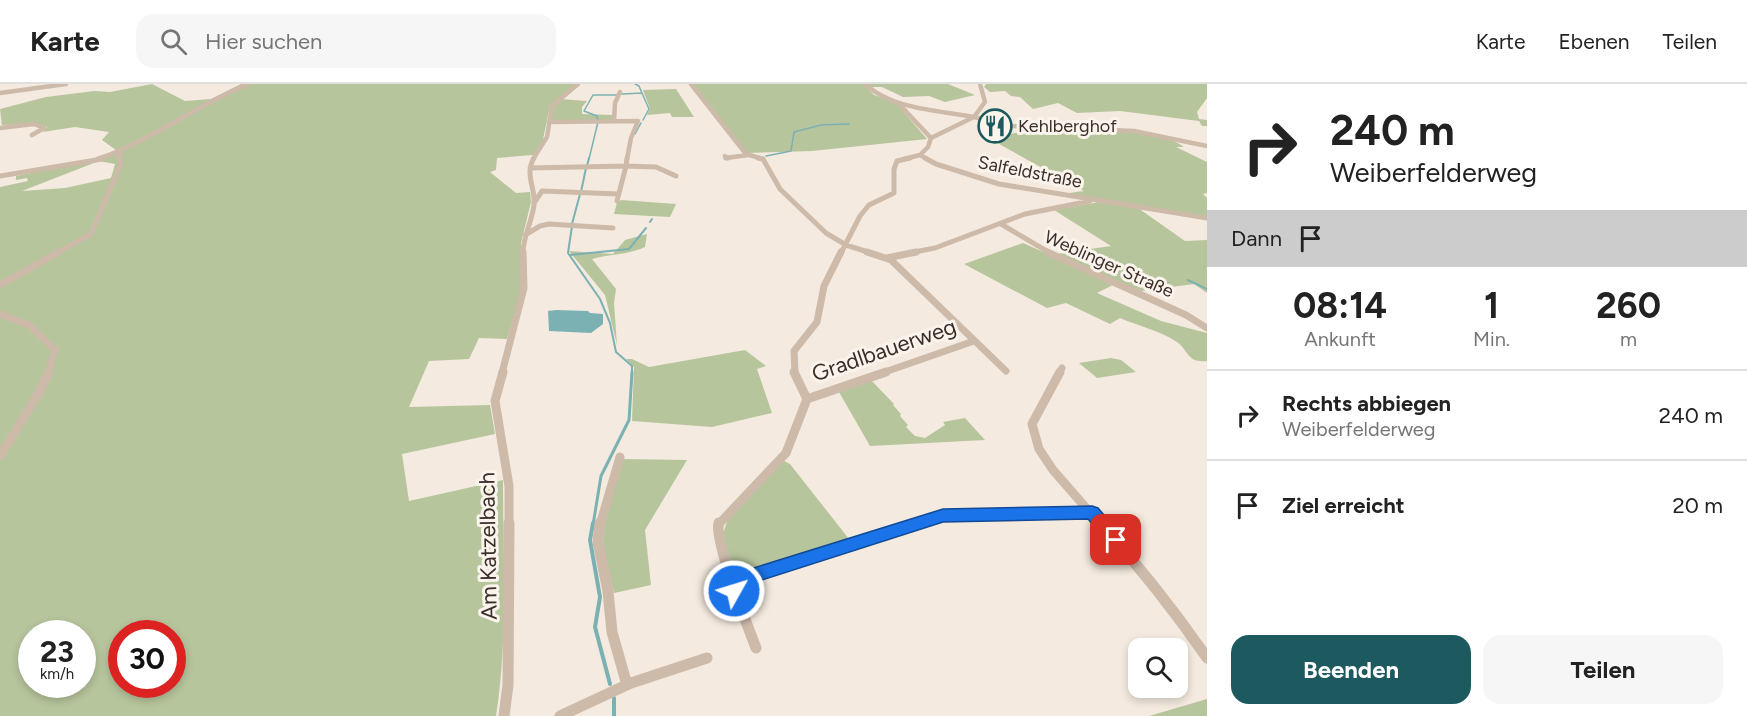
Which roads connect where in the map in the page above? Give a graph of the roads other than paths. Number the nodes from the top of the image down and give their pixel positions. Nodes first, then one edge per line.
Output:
1 (66, 84) edge
2 (248, 84) edge
3 (578, 84) edge
4 (691, 84) edge
5 (865, 84) edge
6 (980, 84) edge
7 (0, 88) edge
8 (22, 88) dead end
9 (620, 92) dead end
10 (0, 93) edge
11 (898, 103) junction
12 (974, 117) junction
13 (614, 121) junction
14 (549, 122) junction
15 (0, 128) edge
16 (32, 135) dead end
17 (931, 138) junction
18 (1206, 146) edge
19 (122, 151) junction
20 (748, 155) junction
21 (920, 155) junction
22 (725, 156) dead end
23 (98, 159) junction
24 (117, 159) junction
25 (626, 166) junction
26 (530, 168) junction
27 (0, 176) edge
28 (676, 177) dead end
29 (1096, 200) junction
30 (534, 204) junction
31 (1207, 218) edge
32 (1001, 224) junction
33 (613, 228) dead end
34 (525, 236) junction
35 (846, 245) junction
36 (887, 258) junction
37 (0, 285) edge
38 (0, 314) edge
39 (1207, 328) edge
40 (974, 341) junction
41 (1062, 368) dead end
42 (1006, 371) dead end
43 (807, 399) junction
44 (0, 456) edge
45 (620, 457) dead end
46 (1092, 513) junction
47 (735, 581) junction
48 (756, 648) dead end
49 (706, 658) dead end
50 (1207, 658) edge
51 (627, 685) junction
52 (504, 716) edge
53 (560, 716) edge

1 - 10 street
2 - 19 street
3 - 14 street
4 - 20 street
5 - 11 street
6 - 12 street
7 - 8 street
9 - 13 street
11 - 12 street
11 - 17 street
12 - 17 street, Salfeldstraße
12 - 18 street
13 - 14 street
13 - 25 street
14 - 26 street
15 - 16 street
17 - 21 street
19 - 23 street
19 - 24 street
20 - 22 street
20 - 35 street
21 - 29 street, Salfeldstraße
21 - 35 street, Gradlbauerweg
23 - 24 street
23 - 27 street
24 - 37 street
25 - 26 street
25 - 28 street
25 - 30 street
26 - 30 street, Am Katzelbach
29 - 31 street, Salfeldstraße
29 - 32 street
30 - 34 street, Am Katzelbach
32 - 36 street
32 - 39 street, Weblinger Straße
33 - 34 street
34 - 52 street, Am Katzelbach
35 - 36 street
35 - 43 street, Gradlbauerweg
36 - 40 street
38 - 44 street
40 - 42 street
40 - 43 street, Gradlbauerweg
41 - 46 street
43 - 47 street, Gradlbauerweg
45 - 51 street
46 - 47 street
46 - 50 street
47 - 48 street, Gradlbauerweg
49 - 51 street
51 - 53 street

